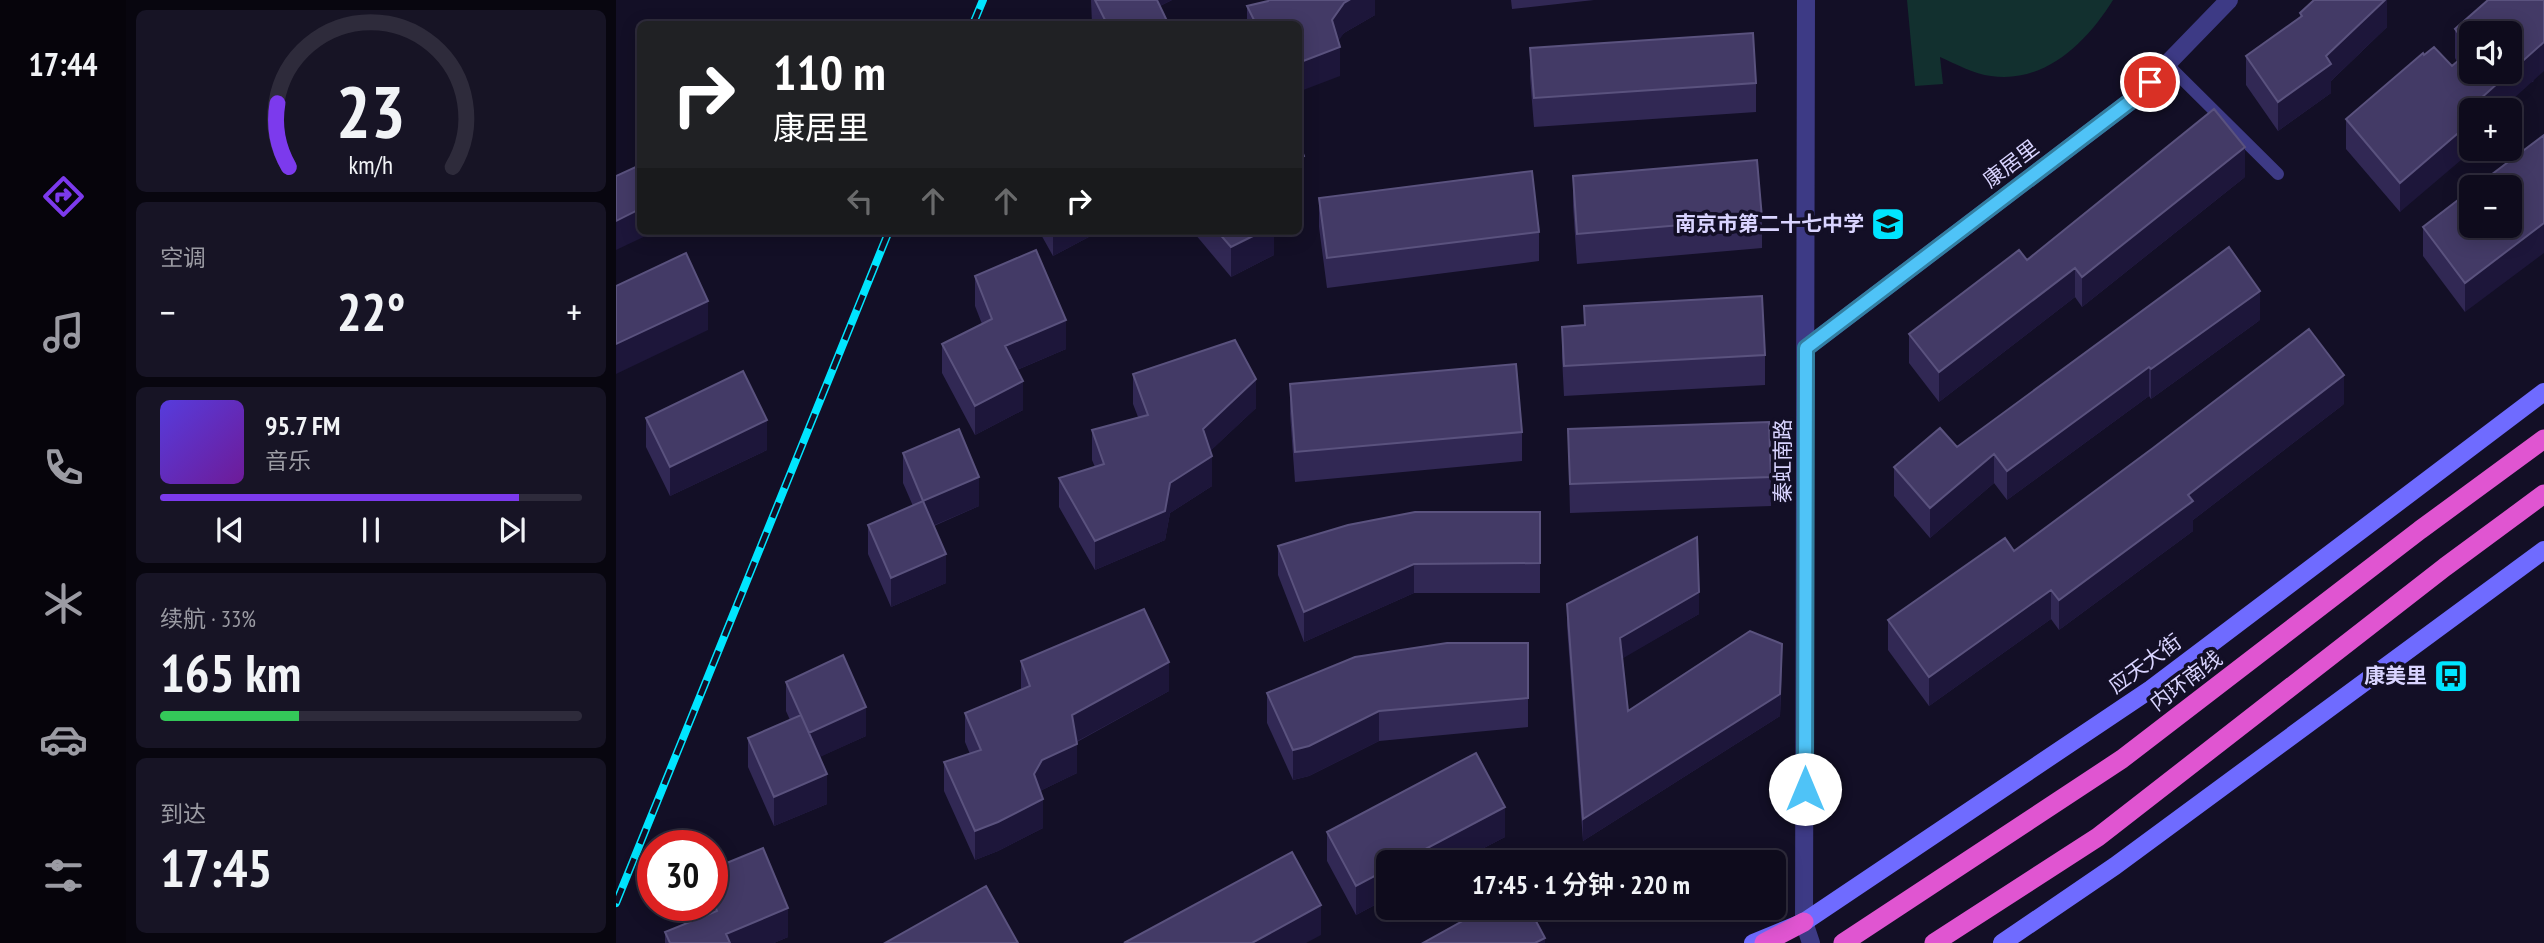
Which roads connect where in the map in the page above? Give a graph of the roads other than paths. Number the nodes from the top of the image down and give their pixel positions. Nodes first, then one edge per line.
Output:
1 (1806, 0) edge
2 (2229, 0) edge
3 (2167, 64) junction
4 (2278, 174) dead end
5 (1806, 348) junction
6 (2544, 392) edge
7 (2544, 439) edge
8 (2544, 494) edge
9 (2544, 550) edge
10 (1804, 922) junction
11 (1754, 943) edge
12 (1764, 943) edge
13 (1811, 943) edge
14 (1843, 943) edge
15 (1934, 943) edge
16 (2002, 943) edge

1 - 5 street, 秦虹南路
2 - 3 street, 康居里
3 - 4 lane
3 - 5 street, 康居里
5 - 10 street, 秦虹南路
6 - 10 main road, 应天大街
7 - 14 highway, 内环南线
8 - 15 highway
9 - 16 main road
10 - 11 main road, 应天大街
10 - 12 highway
10 - 13 street, 秦虹南路

